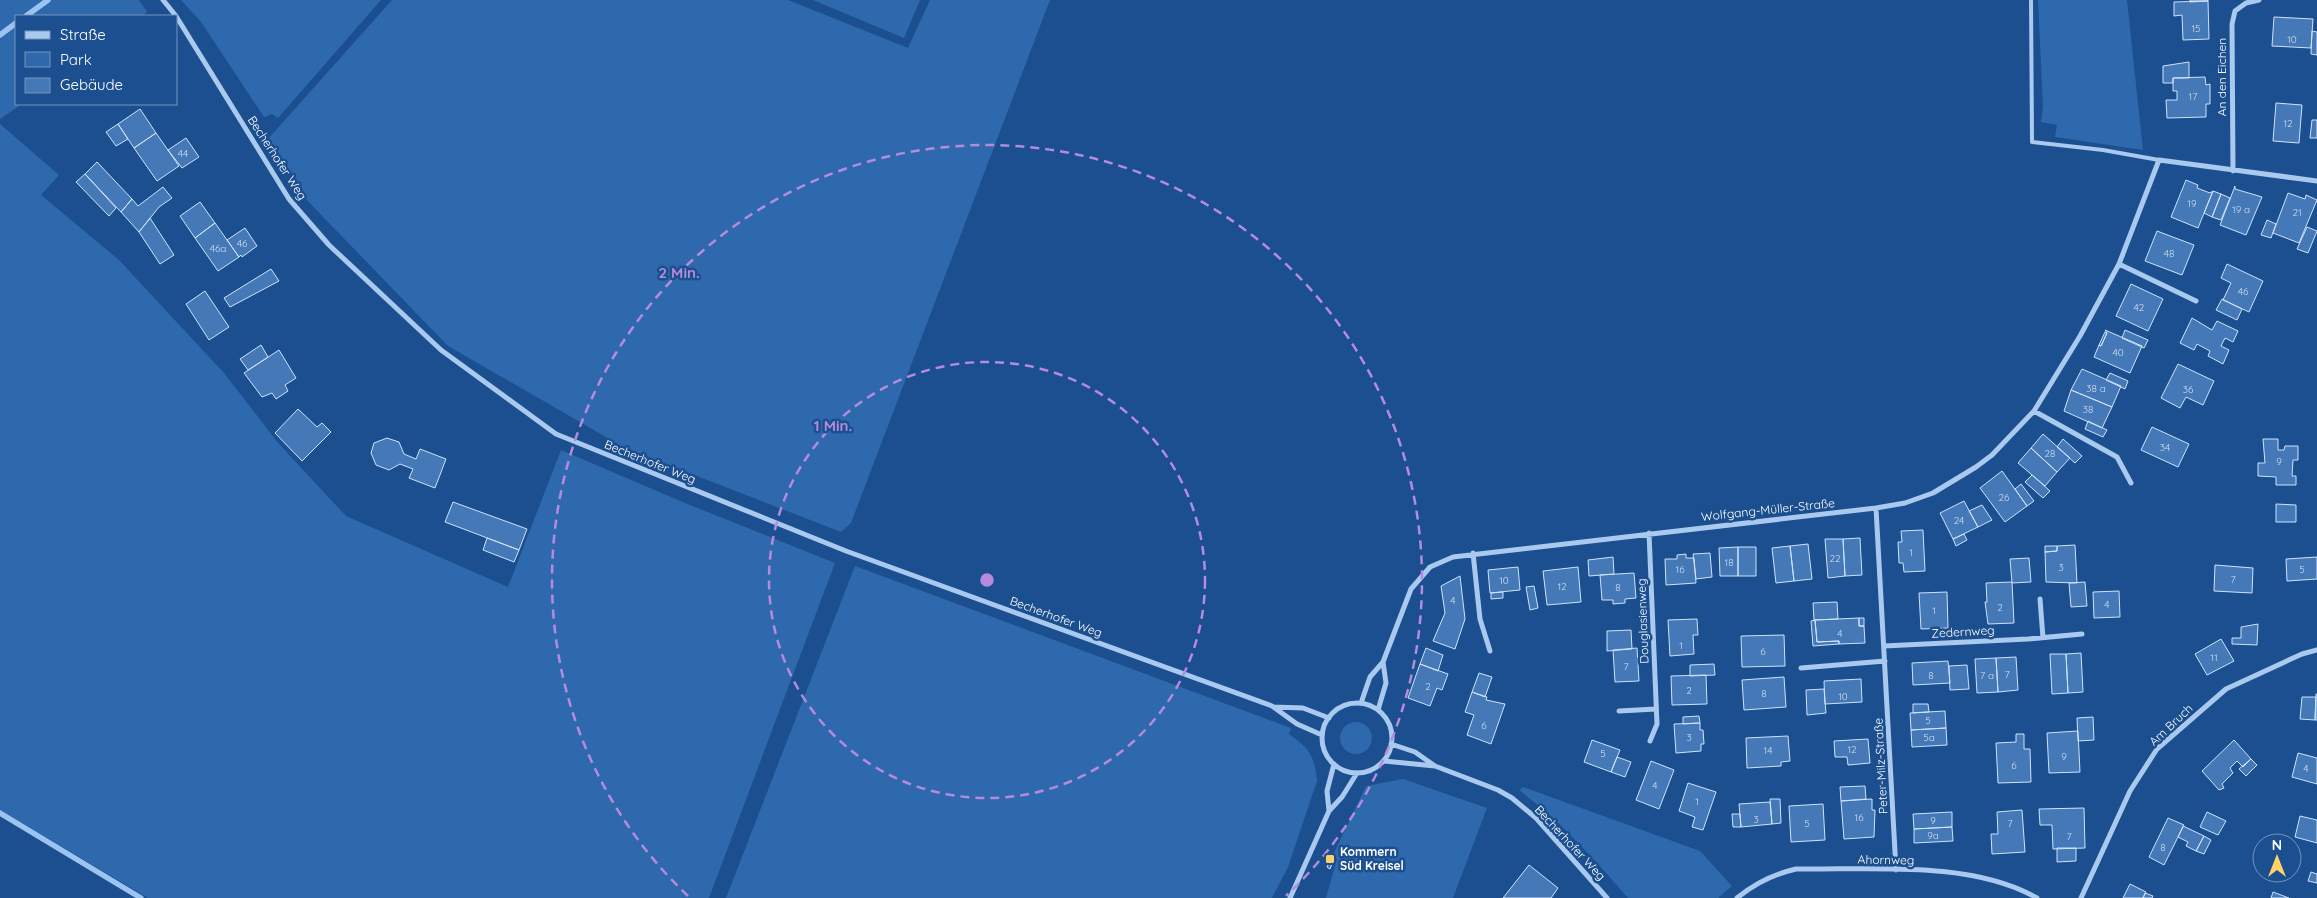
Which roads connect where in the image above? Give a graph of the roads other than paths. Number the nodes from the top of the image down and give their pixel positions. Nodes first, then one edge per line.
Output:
1 (163, 0) edge
2 (2031, 0) edge
3 (2259, 0) edge
4 (175, 15) edge
5 (178, 19) edge
6 (2159, 160) junction
7 (2233, 171) junction
8 (2317, 181) edge
9 (2119, 264) junction
10 (2196, 301) dead end
11 (2034, 411) junction
12 (2131, 483) dead end
13 (1876, 508) junction
14 (1649, 533) junction
15 (1473, 553) junction
16 (2040, 599) dead end
17 (2082, 634) dead end
18 (2043, 638) junction
19 (1884, 646) junction
20 (2317, 650) edge
21 (1490, 651) dead end
22 (1885, 661) junction
23 (1383, 662) junction
24 (1801, 668) dead end
25 (1361, 704) junction
26 (1272, 706) junction
27 (1656, 709) junction
28 (1378, 710) junction
29 (1619, 711) dead end
30 (1329, 718) junction
31 (1322, 735) junction
32 (1650, 741) dead end
33 (1392, 744) junction
34 (1384, 761) junction
35 (1334, 764) junction
36 (1435, 766) junction
37 (1357, 773) junction
38 (1329, 811) junction
39 (1896, 870) junction
40 (1605, 896) edge
41 (1290, 898) edge
42 (1598, 898) edge
43 (1737, 898) edge
44 (2037, 898) edge
45 (2081, 898) edge

1 - 4 street, Becherhofer Weg
2 - 6 lane
3 - 7 street, An den Eichen
5 - 26 street, Becherhofer Weg
6 - 7 street
6 - 9 street, Wolfgang-Müller-Straße
7 - 8 street
9 - 10 street
9 - 11 street, Wolfgang-Müller-Straße
11 - 12 street
11 - 13 street, Wolfgang-Müller-Straße
13 - 14 street, Wolfgang-Müller-Straße
13 - 19 street, Peter-Milz-Straße
14 - 15 street, Wolfgang-Müller-Straße
14 - 27 street, Douglasienweg
15 - 21 street
15 - 23 street, Wolfgang-Müller-Straße
16 - 18 street
17 - 18 street, Zedernweg
18 - 19 street, Zedernweg
19 - 22 street, Peter-Milz-Straße
20 - 45 street, Am Bruch
22 - 24 street
22 - 39 street, Peter-Milz-Straße
23 - 25 street, Wolfgang-Müller-Straße
23 - 28 street, Wolfgang-Müller-Straße
25 - 28 street
25 - 30 street
26 - 30 street, Becherhofer Weg
26 - 31 street, Becherhofer Weg
27 - 29 street
27 - 32 street, Douglasienweg
28 - 33 street
30 - 31 street
31 - 35 street
33 - 34 street
33 - 36 street, Becherhofer Weg
34 - 36 street, Becherhofer Weg
34 - 37 street
35 - 37 street
35 - 38 street
36 - 40 street, Becherhofer Weg
37 - 38 street
38 - 41 street
39 - 43 street, Ahornweg
39 - 44 street, Ahornweg
40 - 42 street

